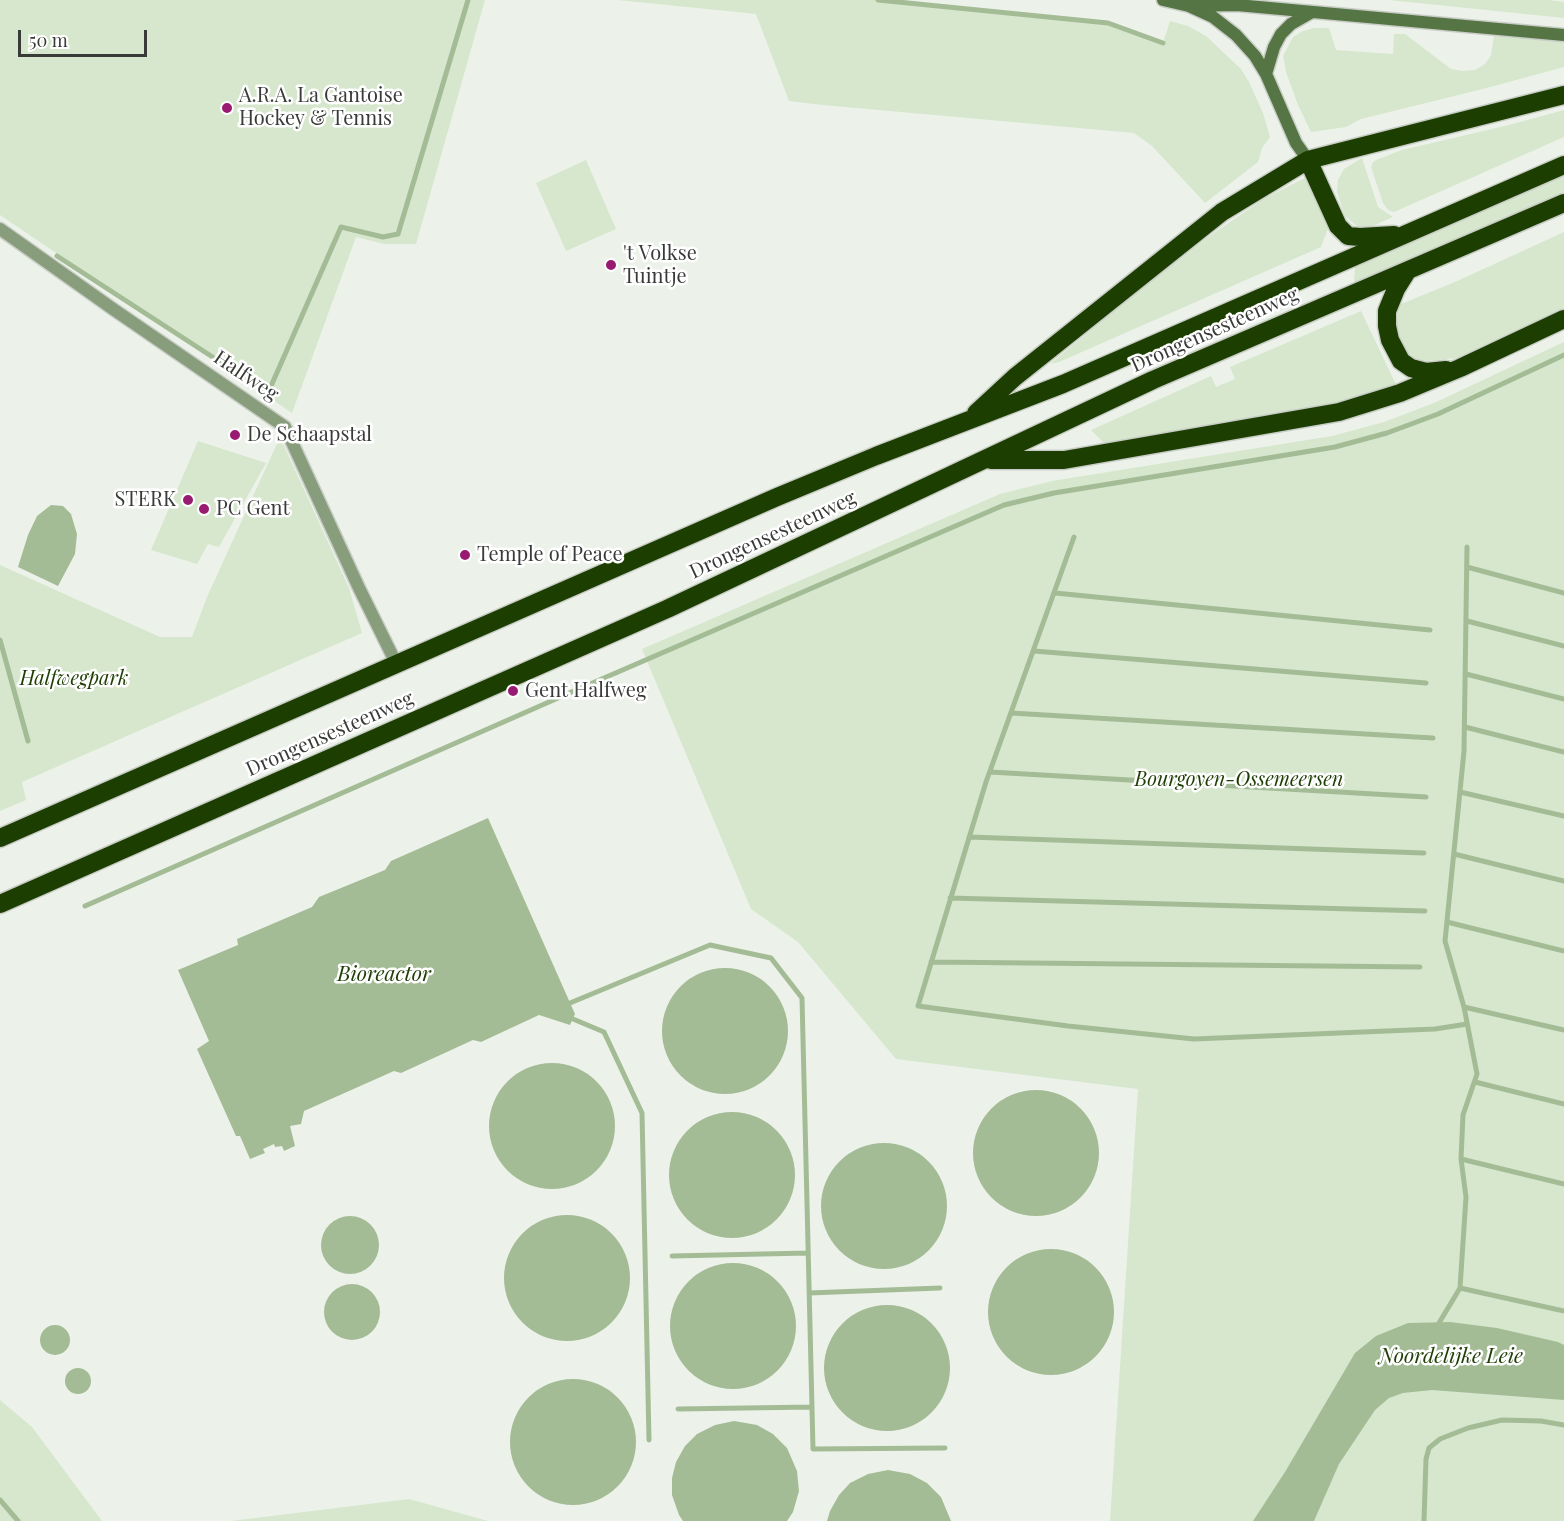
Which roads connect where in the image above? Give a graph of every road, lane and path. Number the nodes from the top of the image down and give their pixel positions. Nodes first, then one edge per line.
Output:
1 (1163, 0) edge
2 (1189, 6) junction
3 (1316, 12) junction
4 (1564, 35) edge
5 (1266, 74) junction
6 (1564, 95) edge
7 (1308, 160) junction
8 (1564, 165) edge
9 (1564, 203) edge
10 (0, 229) edge
11 (1408, 233) junction
12 (1408, 270) junction
13 (1564, 319) edge
14 (1460, 368) junction
15 (970, 419) junction
16 (983, 460) junction
17 (396, 663) junction
18 (0, 838) edge
19 (0, 904) edge

1 - 2 street
2 - 3 street
2 - 5 street
3 - 4 street
3 - 5 street
5 - 7 street
6 - 7 highway
7 - 11 highway
7 - 15 highway
8 - 11 highway, Drongensesteenweg
9 - 12 highway, Drongensesteenweg
10 - 17 street, Halfweg
11 - 15 highway, Drongensesteenweg
12 - 14 highway
12 - 16 highway, Drongensesteenweg
13 - 14 highway
14 - 16 highway
15 - 17 highway, Drongensesteenweg
16 - 19 highway, Drongensesteenweg
17 - 18 highway, Drongensesteenweg

